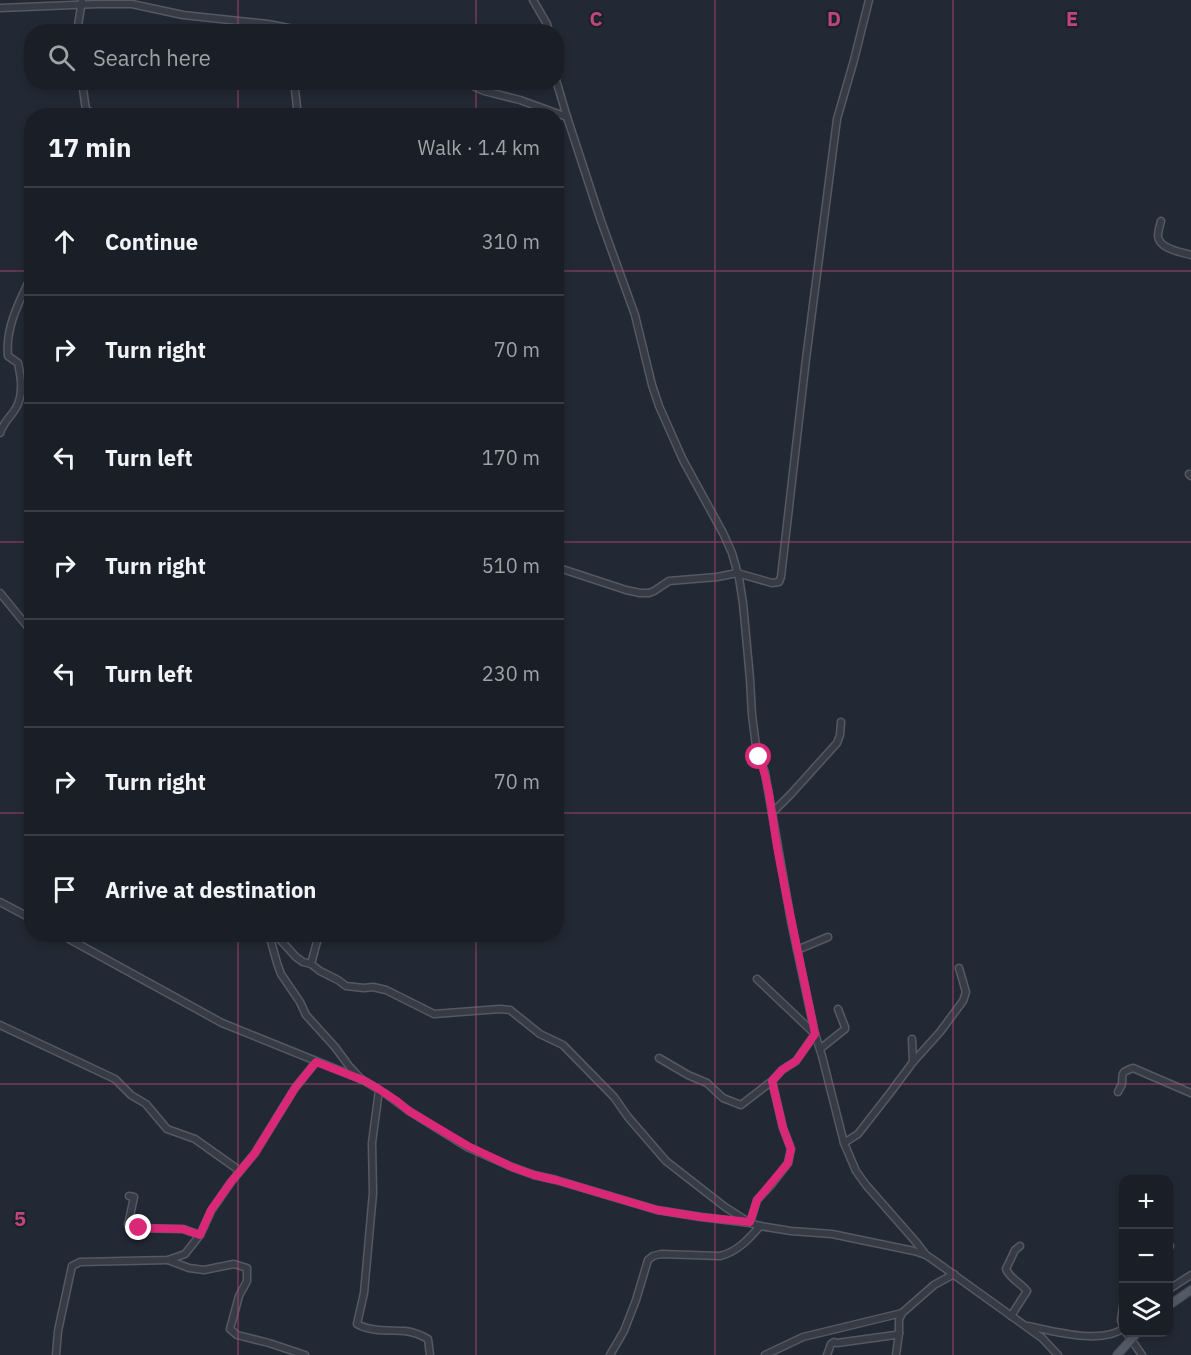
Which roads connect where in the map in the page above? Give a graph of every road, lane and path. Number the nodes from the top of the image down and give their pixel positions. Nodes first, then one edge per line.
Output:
1 (533, 0) edge
2 (868, 0) edge
3 (81, 3) edge
4 (0, 8) edge
5 (77, 24) edge
6 (268, 24) edge
7 (547, 24) edge
8 (83, 90) edge
9 (296, 90) edge
10 (482, 90) edge
11 (559, 90) edge
12 (85, 108) edge
13 (297, 108) edge
14 (542, 108) edge
15 (564, 116) edge
16 (567, 117) junction
17 (1161, 221) dead end
18 (1191, 255) edge
19 (24, 292) edge
20 (21, 390) junction
21 (24, 392) edge
22 (0, 433) edge
23 (564, 570) edge
24 (737, 573) junction
25 (0, 593) edge
26 (24, 622) edge
27 (841, 722) dead end
28 (772, 813) junction
29 (0, 902) edge
30 (24, 915) edge
31 (828, 937) dead end
32 (75, 942) edge
33 (271, 942) edge
34 (282, 942) edge
35 (318, 942) edge
36 (797, 950) junction
37 (311, 964) junction
38 (959, 968) dead end
39 (757, 979) dead end
40 (838, 1009) dead end
41 (0, 1025) edge
42 (815, 1034) junction
43 (912, 1039) dead end
44 (820, 1049) junction
45 (659, 1059) dead end
46 (316, 1062) junction
47 (913, 1062) junction
48 (363, 1080) junction
49 (772, 1081) junction
50 (379, 1089) junction
51 (1118, 1092) dead end
52 (1191, 1093) edge
53 (844, 1143) junction
54 (240, 1171) junction
55 (129, 1196) dead end
56 (750, 1222) junction
57 (760, 1226) junction
58 (200, 1235) junction
59 (1020, 1246) dead end
60 (926, 1255) junction
61 (168, 1260) junction
62 (954, 1274) junction
63 (1191, 1275) edge
64 (1173, 1287) edge
65 (1191, 1290) edge
66 (1173, 1303) edge
67 (902, 1312) junction
68 (1011, 1316) junction
69 (1024, 1325) junction
70 (899, 1333) junction
71 (1119, 1333) edge
72 (1123, 1337) edge
73 (1129, 1337) edge
74 (56, 1355) edge
75 (304, 1355) edge
76 (430, 1355) edge
77 (610, 1355) edge
78 (765, 1355) edge
79 (827, 1355) edge
80 (896, 1355) edge
81 (1058, 1355) edge
82 (1117, 1355) edge
83 (1142, 1355) edge

1 - 7 street
2 - 24 street
3 - 4 street
3 - 5 street
3 - 6 street
8 - 12 street
9 - 13 street
10 - 14 street
11 - 16 street
15 - 16 street
16 - 24 street
17 - 18 street
19 - 20 street
20 - 21 street
20 - 22 street
23 - 24 street
24 - 28 street
25 - 26 street
27 - 28 street
28 - 36 street
29 - 30 street
31 - 36 street
32 - 46 street
33 - 48 street
34 - 37 street
35 - 37 street
36 - 42 street
37 - 56 street
38 - 47 street
39 - 42 street
40 - 44 street
41 - 54 street
42 - 44 street
42 - 49 street
43 - 47 street
44 - 53 street
45 - 49 street
46 - 48 street
46 - 54 street
47 - 53 street
48 - 50 street
49 - 56 street
50 - 56 street
50 - 76 street
51 - 52 street
53 - 60 street
54 - 58 street
55 - 58 street
56 - 57 street
57 - 60 street
57 - 77 street
58 - 61 street
59 - 68 street
60 - 62 street
61 - 74 street
61 - 75 street
62 - 67 street
62 - 68 street
63 - 64 street
65 - 66 main road
67 - 70 street
67 - 78 street
68 - 69 street
69 - 71 street
69 - 81 street
70 - 79 street
70 - 80 street
72 - 82 main road
73 - 83 street

